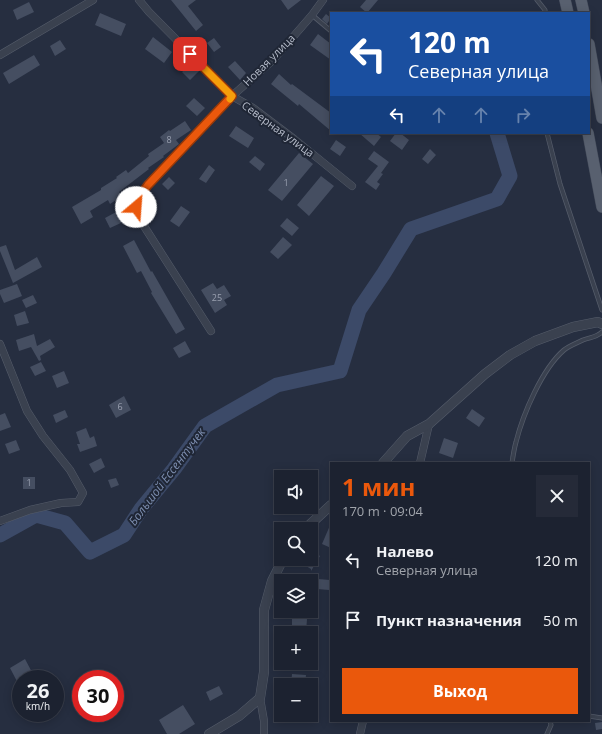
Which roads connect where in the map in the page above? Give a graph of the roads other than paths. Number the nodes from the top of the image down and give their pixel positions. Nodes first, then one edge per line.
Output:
1 (93, 0) edge
2 (139, 0) edge
3 (323, 0) edge
4 (536, 0) edge
5 (565, 0) edge
6 (581, 0) edge
7 (544, 12) edge
8 (568, 12) edge
9 (584, 12) edge
10 (312, 15) junction
11 (330, 29) edge
12 (590, 50) edge
13 (0, 54) edge
14 (232, 96) junction
15 (602, 118) edge
16 (547, 134) edge
17 (588, 134) edge
18 (352, 186) dead end
19 (602, 207) edge
20 (602, 310) edge
21 (602, 324) edge
22 (211, 332) dead end
23 (602, 332) edge
24 (0, 344) edge
25 (429, 424) junction
26 (384, 462) edge
27 (420, 462) edge
28 (512, 462) edge
29 (330, 506) edge
30 (0, 521) edge
31 (313, 522) edge
32 (279, 566) edge
33 (260, 698) junction
34 (590, 716) edge
35 (602, 718) edge
36 (363, 722) edge
37 (550, 722) edge
38 (548, 733) edge
39 (209, 734) edge
40 (264, 734) edge
41 (360, 734) edge

1 - 13 street
2 - 14 street, Северная улица
3 - 10 street, Новая улица
4 - 7 lane
5 - 8 main road
6 - 9 main road
10 - 11 lane
10 - 14 street, Новая улица
12 - 15 main road
14 - 18 street, Северная улица
14 - 22 street, Новая улица
16 - 20 lane
17 - 19 main road
21 - 25 street
23 - 28 lane
24 - 30 street
25 - 26 street
25 - 27 street
29 - 31 street
32 - 33 street
33 - 39 street
33 - 40 street
34 - 35 lane
36 - 41 street
37 - 38 lane

